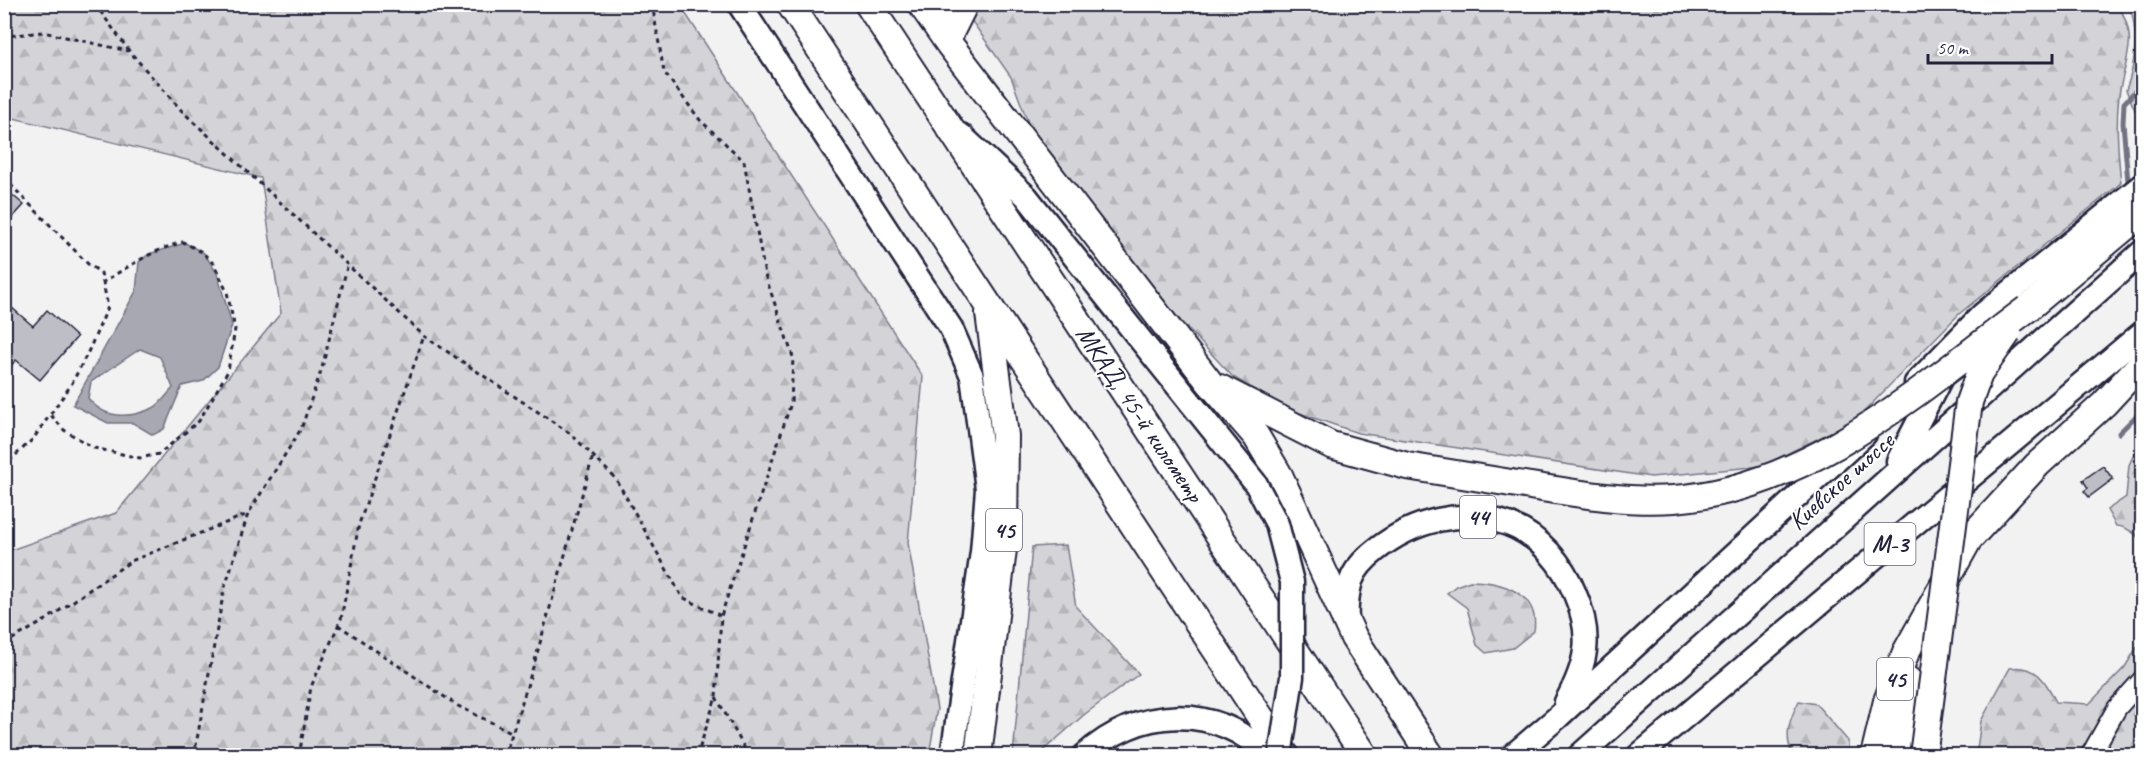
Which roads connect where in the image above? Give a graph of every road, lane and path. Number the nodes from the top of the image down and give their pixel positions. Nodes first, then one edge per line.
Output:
1 (95, 4) edge
2 (652, 4) edge
3 (739, 4) edge
4 (790, 4) edge
5 (868, 4) edge
6 (967, 6) edge
7 (926, 13) edge
8 (4, 32) edge
9 (949, 44) junction
10 (130, 52) junction
11 (942, 117) junction
12 (4, 178) edge
13 (2142, 185) edge
14 (2142, 213) edge
15 (2142, 252) edge
16 (347, 267) junction
17 (103, 282) junction
18 (987, 304) junction
19 (2027, 309) junction
20 (2142, 333) edge
21 (424, 336) junction
22 (1962, 337) junction
23 (2142, 363) edge
24 (1210, 383) junction
25 (51, 415) junction
26 (593, 456) junction
27 (4, 466) edge
28 (1892, 474) junction
29 (248, 514) junction
30 (1932, 609) junction
31 (721, 616) junction
32 (1347, 621) junction
33 (338, 625) junction
34 (4, 644) edge
35 (2142, 680) edge
36 (716, 697) junction
37 (1558, 717) junction
38 (511, 732) junction
39 (194, 756) edge
40 (299, 756) edge
41 (505, 756) edge
42 (697, 756) edge
43 (749, 756) edge
44 (952, 756) edge
45 (978, 756) edge
46 (1084, 756) edge
47 (1269, 756) edge
48 (1280, 756) edge
49 (1286, 756) edge
50 (1365, 756) edge
51 (1431, 756) edge
52 (1512, 756) edge
53 (1579, 756) edge
54 (1638, 756) edge
55 (1874, 756) edge
56 (1897, 756) edge
57 (1923, 756) edge
58 (2090, 756) edge

1 - 10 path
2 - 31 path
3 - 44 main road
4 - 18 highway
5 - 11 highway, МКАД, 45-й километр
6 - 7 lane
6 - 9 lane
7 - 9 highway
8 - 10 path
9 - 24 highway
10 - 16 path
11 - 48 main road, bridge
11 - 50 highway, МКАД, 45-й километр
12 - 17 path
13 - 22 main road
14 - 19 highway
15 - 28 main road, Киевское шоссе / М-3
16 - 21 path
16 - 29 path
17 - 25 path
17 - 25 path
18 - 45 highway, 45
18 - 49 highway
19 - 24 highway, bridge
19 - 57 highway, bridge
20 - 54 main road, М-3
21 - 26 path
21 - 33 path
22 - 28 main road
22 - 37 main road
23 - 30 highway
24 - 32 highway
25 - 27 path
26 - 31 path
26 - 38 path
28 - 53 main road, Киевское шоссе / М-3
29 - 34 path
29 - 39 path
30 - 55 highway, 45
30 - 56 highway
31 - 36 path
32 - 37 main road, 44
32 - 51 highway
33 - 38 path
33 - 40 path
35 - 58 lane
36 - 42 path
36 - 43 path
37 - 52 main road
38 - 41 path
46 - 47 main road

